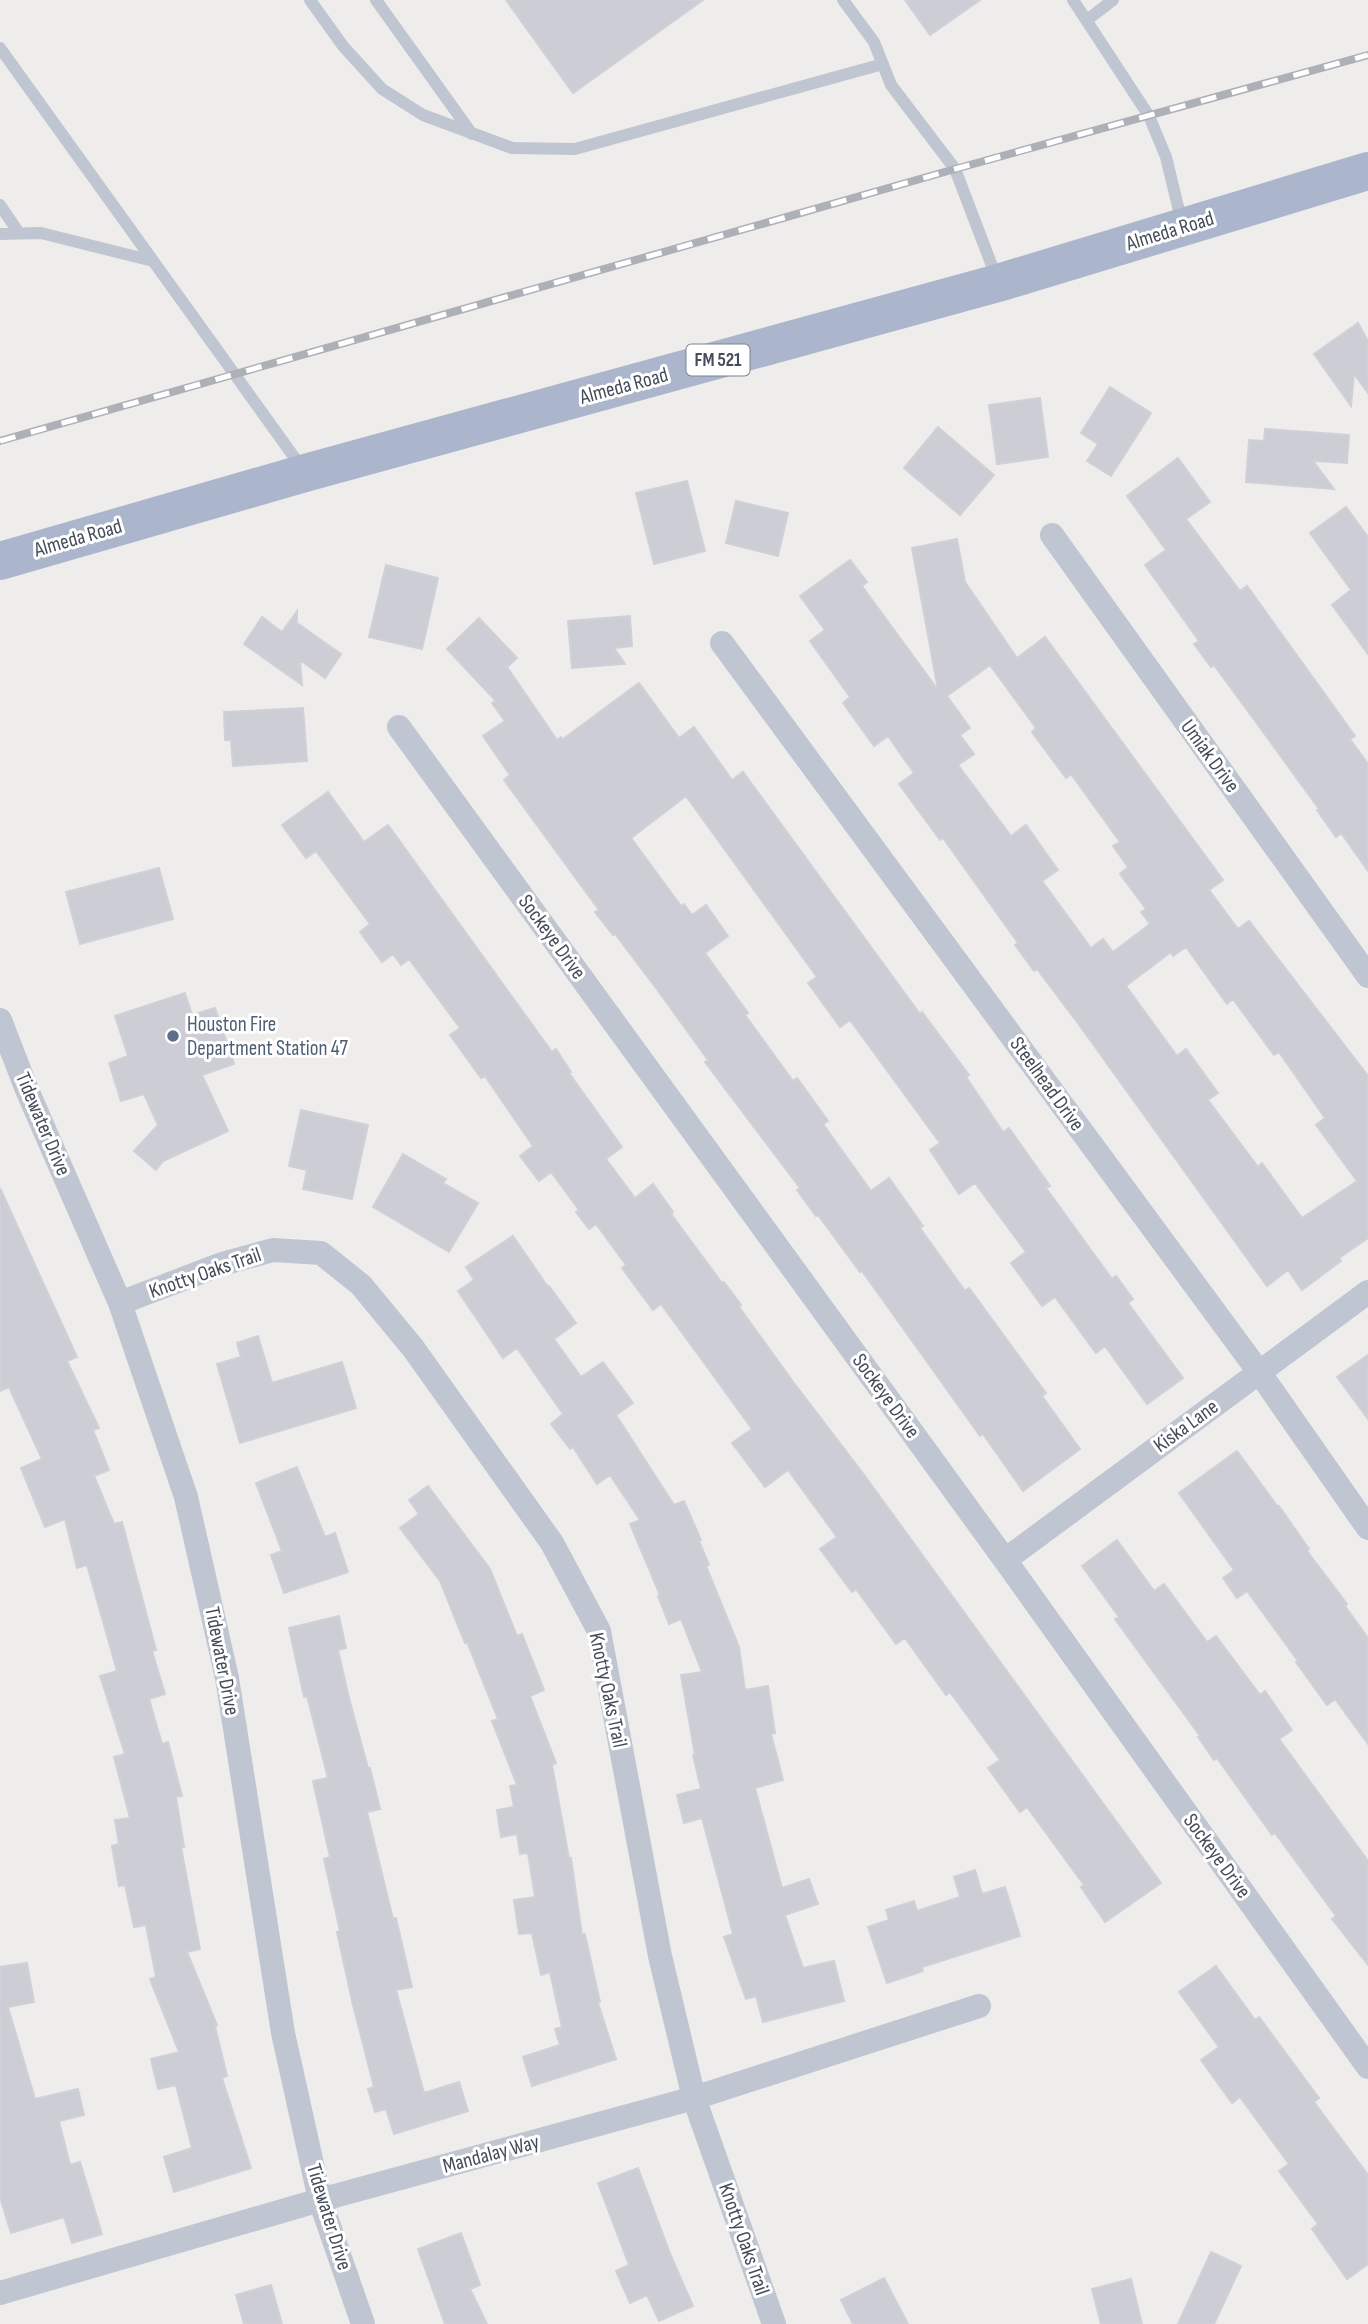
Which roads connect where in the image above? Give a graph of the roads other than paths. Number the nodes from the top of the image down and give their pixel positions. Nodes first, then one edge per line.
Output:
1 (310, 0) edge
2 (376, 0) edge
3 (844, 0) edge
4 (1073, 0) edge
5 (1113, 0) edge
6 (1087, 20) junction
7 (0, 48) edge
8 (883, 64) junction
9 (472, 134) junction
10 (1368, 171) edge
11 (0, 205) edge
12 (1183, 227) junction
13 (19, 233) junction
14 (0, 234) edge
15 (153, 261) junction
16 (998, 283) junction
17 (305, 473) junction
18 (1052, 536) dead end
19 (0, 561) edge
20 (722, 643) dead end
21 (400, 727) dead end
22 (1368, 976) edge
23 (0, 1020) edge
24 (1368, 1292) edge
25 (120, 1303) junction
26 (1259, 1373) junction
27 (1368, 1528) edge
28 (1005, 1560) junction
29 (979, 2006) dead end
30 (1368, 2067) edge
31 (694, 2098) junction
32 (320, 2200) junction
33 (0, 2293) edge
34 (363, 2324) edge
35 (774, 2324) edge

1 - 9 lane
2 - 9 lane
3 - 8 lane
4 - 6 lane
5 - 6 lane
6 - 12 lane
7 - 15 lane
8 - 9 lane
8 - 16 lane
10 - 12 main road, Almeda Road / FM 521
11 - 13 lane
12 - 16 main road, Almeda Road / FM 521
13 - 14 lane
13 - 15 lane
15 - 17 lane
16 - 17 main road, Almeda Road / FM 521
17 - 19 main road, Almeda Road / FM 521
18 - 22 street, Umiak Drive
20 - 26 street, Steelhead Drive
21 - 28 street, Sockeye Drive
23 - 25 street, Tidewater Drive
24 - 26 street, Kiska Lane
25 - 31 street, Knotty Oaks Trail
25 - 32 street, Tidewater Drive
26 - 27 street, Steelhead Drive
26 - 28 street, Kiska Lane
28 - 30 street, Sockeye Drive
29 - 31 street, Mandalay Way
31 - 32 street, Mandalay Way
31 - 35 street, Knotty Oaks Trail
32 - 33 street, Mandalay Way
32 - 34 street, Tidewater Drive

